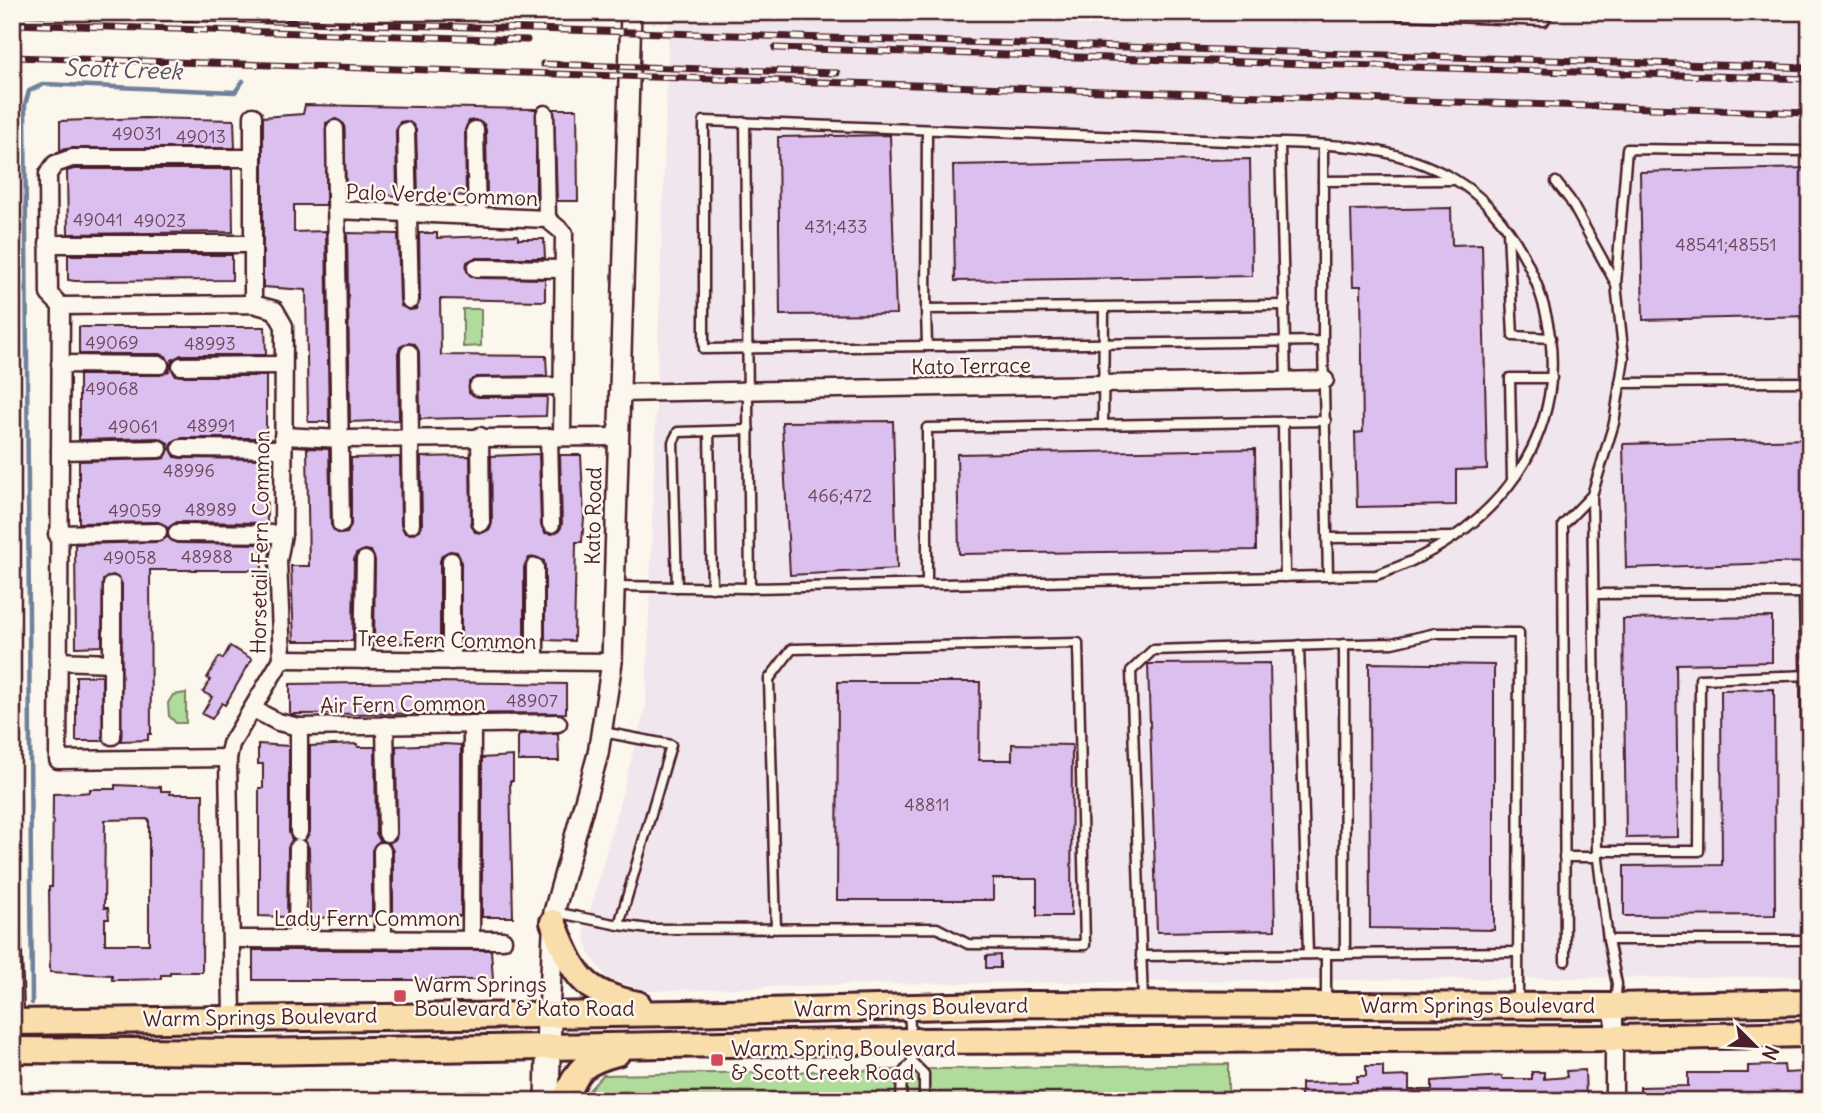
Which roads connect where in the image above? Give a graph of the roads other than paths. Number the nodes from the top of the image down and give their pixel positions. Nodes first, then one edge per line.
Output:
1 (631, 12) edge
2 (1334, 12) edge
3 (1549, 12) edge
4 (545, 114) dead end
5 (253, 116) dead end
6 (745, 122) junction
7 (335, 129) dead end
8 (475, 130) dead end
9 (927, 130) junction
10 (406, 131) dead end
11 (1280, 143) junction
12 (1323, 145) junction
13 (1810, 151) edge
14 (253, 158) junction
15 (1455, 180) junction
16 (1323, 181) junction
17 (1556, 183) dead end
18 (336, 210) junction
19 (407, 213) junction
20 (477, 216) junction
21 (547, 219) junction
22 (1508, 231) junction
23 (48, 243) junction
24 (253, 244) junction
25 (476, 268) dead end
26 (563, 269) junction
27 (1616, 284) junction
28 (410, 300) dead end
29 (253, 304) junction
30 (1285, 305) junction
31 (61, 306) junction
32 (926, 309) junction
33 (1104, 309) junction
34 (1551, 338) junction
35 (1323, 341) junction
36 (1287, 342) junction
37 (1103, 344) junction
38 (927, 346) junction
39 (748, 348) junction
40 (410, 353) dead end
41 (60, 364) junction
42 (160, 365) dead end
43 (283, 365) junction
44 (181, 366) dead end
45 (1552, 377) junction
46 (1325, 380) junction
47 (1286, 382) junction
48 (1810, 382) edge
49 (1620, 383) junction
50 (1103, 385) junction
51 (562, 386) junction
52 (478, 387) dead end
53 (748, 391) junction
54 (618, 393) junction
55 (1326, 421) junction
56 (1283, 422) junction
57 (1103, 425) junction
58 (748, 430) junction
59 (709, 432) junction
60 (410, 436) junction
61 (480, 436) junction
62 (556, 437) junction
63 (617, 437) junction
64 (341, 439) junction
65 (283, 442) junction
66 (159, 449) dead end
67 (181, 449) dead end
68 (60, 451) junction
69 (1512, 481) junction
70 (1592, 495) junction
71 (481, 523) dead end
72 (341, 524) dead end
73 (411, 524) dead end
74 (551, 524) dead end
75 (158, 532) dead end
76 (177, 533) dead end
77 (57, 534) junction
78 (283, 534) junction
79 (1457, 537) junction
80 (1328, 538) junction
81 (365, 560) dead end
82 (451, 561) dead end
83 (535, 568) dead end
84 (1328, 576) junction
85 (1285, 577) junction
86 (112, 585) dead end
87 (927, 585) junction
88 (615, 586) junction
89 (677, 587) junction
90 (712, 588) junction
91 (750, 588) junction
92 (1807, 593) edge
93 (1594, 594) junction
94 (1344, 644) junction
95 (1299, 645) junction
96 (282, 659) junction
97 (363, 660) junction
98 (58, 661) junction
99 (451, 661) junction
100 (535, 661) junction
101 (612, 662) junction
102 (112, 663) junction
103 (1807, 675) edge
104 (253, 709) junction
105 (558, 723) dead end
106 (471, 724) junction
107 (385, 725) junction
108 (299, 727) junction
109 (603, 732) junction
110 (111, 736) dead end
111 (228, 758) junction
112 (387, 833) dead end
113 (382, 851) dead end
114 (1598, 854) junction
115 (1564, 858) junction
116 (554, 917) junction
117 (619, 925) junction
118 (776, 929) junction
119 (12, 938) edge
120 (232, 939) junction
121 (296, 939) junction
122 (383, 939) junction
123 (471, 939) junction
124 (503, 940) dead end
125 (1608, 940) junction
126 (1809, 940) edge
127 (1518, 952) junction
128 (1308, 954) junction
129 (1326, 954) junction
130 (1345, 954) junction
131 (1141, 956) junction
132 (1810, 960) edge
133 (1565, 961) dead end
134 (1810, 1002) edge
135 (1143, 1004) junction
136 (1326, 1005) junction
137 (909, 1006) junction
138 (1518, 1006) junction
139 (1614, 1006) junction
140 (684, 1013) junction
141 (548, 1014) junction
142 (232, 1017) junction
143 (13, 1027) edge
144 (1810, 1034) edge
145 (1615, 1038) junction
146 (647, 1046) junction
147 (548, 1047) junction
148 (71, 1049) junction
149 (109, 1049) junction
150 (12, 1050) edge
151 (911, 1051) junction
152 (547, 1101) edge
153 (565, 1101) edge
154 (901, 1101) edge
155 (924, 1101) edge
156 (1614, 1101) edge

1 - 54 street, Kato Road
2 - 3 lane
4 - 21 street
5 - 14 street
6 - 9 lane
6 - 39 lane
6 - 39 lane
7 - 18 street
8 - 20 street
9 - 11 lane
9 - 32 lane
10 - 19 street
11 - 12 lane
11 - 30 lane
12 - 15 lane
12 - 16 lane
13 - 27 lane
14 - 23 street
14 - 24 street
15 - 16 lane
15 - 22 lane
16 - 35 lane
17 - 27 lane
18 - 19 street, Palo Verde Common
18 - 64 street, Palo Verde Common
19 - 20 street, Palo Verde Common
19 - 28 street
20 - 21 street, Palo Verde Common
21 - 26 street, Palo Verde Common
22 - 34 lane
22 - 34 lane
23 - 24 street
23 - 31 street
24 - 29 street
25 - 26 street
26 - 51 street, Palo Verde Common
27 - 49 lane
29 - 31 street
29 - 43 street, Horsetail Fern Common
30 - 33 lane
30 - 36 lane
31 - 41 street
32 - 33 lane
32 - 38 lane
33 - 37 lane
34 - 45 lane
35 - 36 lane
35 - 46 lane
36 - 37 lane
36 - 47 lane
37 - 38 lane
37 - 50 lane
38 - 39 lane
39 - 53 lane
40 - 60 street
41 - 42 street
41 - 68 street
43 - 44 street
43 - 65 street, Horsetail Fern Common
45 - 69 lane
45 - 69 lane
46 - 47 street, Kato Terrace
46 - 55 lane
47 - 50 street, Kato Terrace
48 - 49 lane
49 - 70 lane
50 - 53 street, Kato Terrace
50 - 57 lane
51 - 52 street
51 - 62 street, Palo Verde Common
53 - 54 street, Kato Terrace
53 - 58 lane
54 - 63 street, Kato Road
55 - 56 lane
55 - 80 lane
56 - 57 lane
56 - 85 lane
57 - 87 lane
58 - 59 lane
58 - 91 lane
59 - 89 lane
59 - 90 lane
60 - 61 street
60 - 64 street
60 - 73 street
61 - 62 street
61 - 71 street
62 - 63 street
62 - 74 street, Palo Verde Common
63 - 88 street, Kato Road
64 - 65 street
64 - 72 street, Palo Verde Common
65 - 67 street
65 - 78 street, Horsetail Fern Common
66 - 68 street
68 - 77 street
69 - 79 lane
70 - 93 lane
70 - 115 lane
75 - 77 street
76 - 78 street
77 - 98 street
78 - 96 street, Horsetail Fern Common
79 - 80 lane
79 - 84 lane
80 - 84 lane
81 - 97 street
82 - 99 street
83 - 100 street
84 - 85 lane
85 - 87 lane
86 - 102 street
87 - 91 lane
88 - 89 lane
88 - 101 street, Kato Road
89 - 90 lane
90 - 91 lane
92 - 93 lane
92 - 103 lane
93 - 114 lane
94 - 95 lane
94 - 127 lane
94 - 130 lane
95 - 128 lane
95 - 131 lane
96 - 97 street, Tree Fern Common
96 - 104 street, Horsetail Fern Common
97 - 99 street, Tree Fern Common
98 - 102 street
98 - 111 street
99 - 100 street, Tree Fern Common
100 - 101 street, Tree Fern Common
101 - 109 street, Kato Road
102 - 110 street
103 - 114 lane
103 - 126 lane
104 - 108 street, Air Fern Common
104 - 111 street, Horsetail Fern Common
105 - 106 street, Air Fern Common
106 - 107 street, Air Fern Common
106 - 123 street
107 - 108 street, Air Fern Common
107 - 112 street
108 - 121 street
109 - 116 street, Kato Road
109 - 117 lane
111 - 120 street, Horsetail Fern Common
113 - 122 street
114 - 115 lane
114 - 125 lane
115 - 133 lane
116 - 117 lane
116 - 140 main road
116 - 141 street, Kato Road
117 - 118 lane
118 - 118 lane
119 - 143 street
120 - 121 street, Lady Fern Common
120 - 142 street, Horsetail Fern Common
121 - 122 street, Lady Fern Common
122 - 123 street, Lady Fern Common
123 - 124 street, Lady Fern Common
125 - 126 lane
125 - 139 lane
126 - 132 lane
127 - 130 lane
127 - 138 lane
128 - 129 lane
128 - 131 lane
129 - 130 lane
129 - 136 lane
131 - 135 lane
134 - 139 main road, Warm Springs Boulevard
135 - 136 main road, Warm Springs Boulevard
135 - 137 main road, Warm Springs Boulevard
136 - 138 main road, Warm Springs Boulevard
137 - 140 main road, Warm Springs Boulevard
137 - 151 lane
138 - 139 main road, Warm Springs Boulevard
139 - 145 street
140 - 141 main road, Warm Springs Boulevard
141 - 142 main road, Warm Springs Boulevard
141 - 147 main road
142 - 143 main road, Warm Springs Boulevard
142 - 149 main road
143 - 148 main road
144 - 145 main road, Warm Springs Boulevard
145 - 151 main road, Warm Springs Boulevard
145 - 156 street
146 - 147 main road, Warm Springs Boulevard
146 - 151 main road, Warm Springs Boulevard
146 - 153 main road
147 - 149 main road, Warm Springs Boulevard
147 - 152 main road
148 - 149 main road, Warm Springs Boulevard
148 - 150 main road, Warm Springs Boulevard
151 - 154 lane
151 - 155 lane

